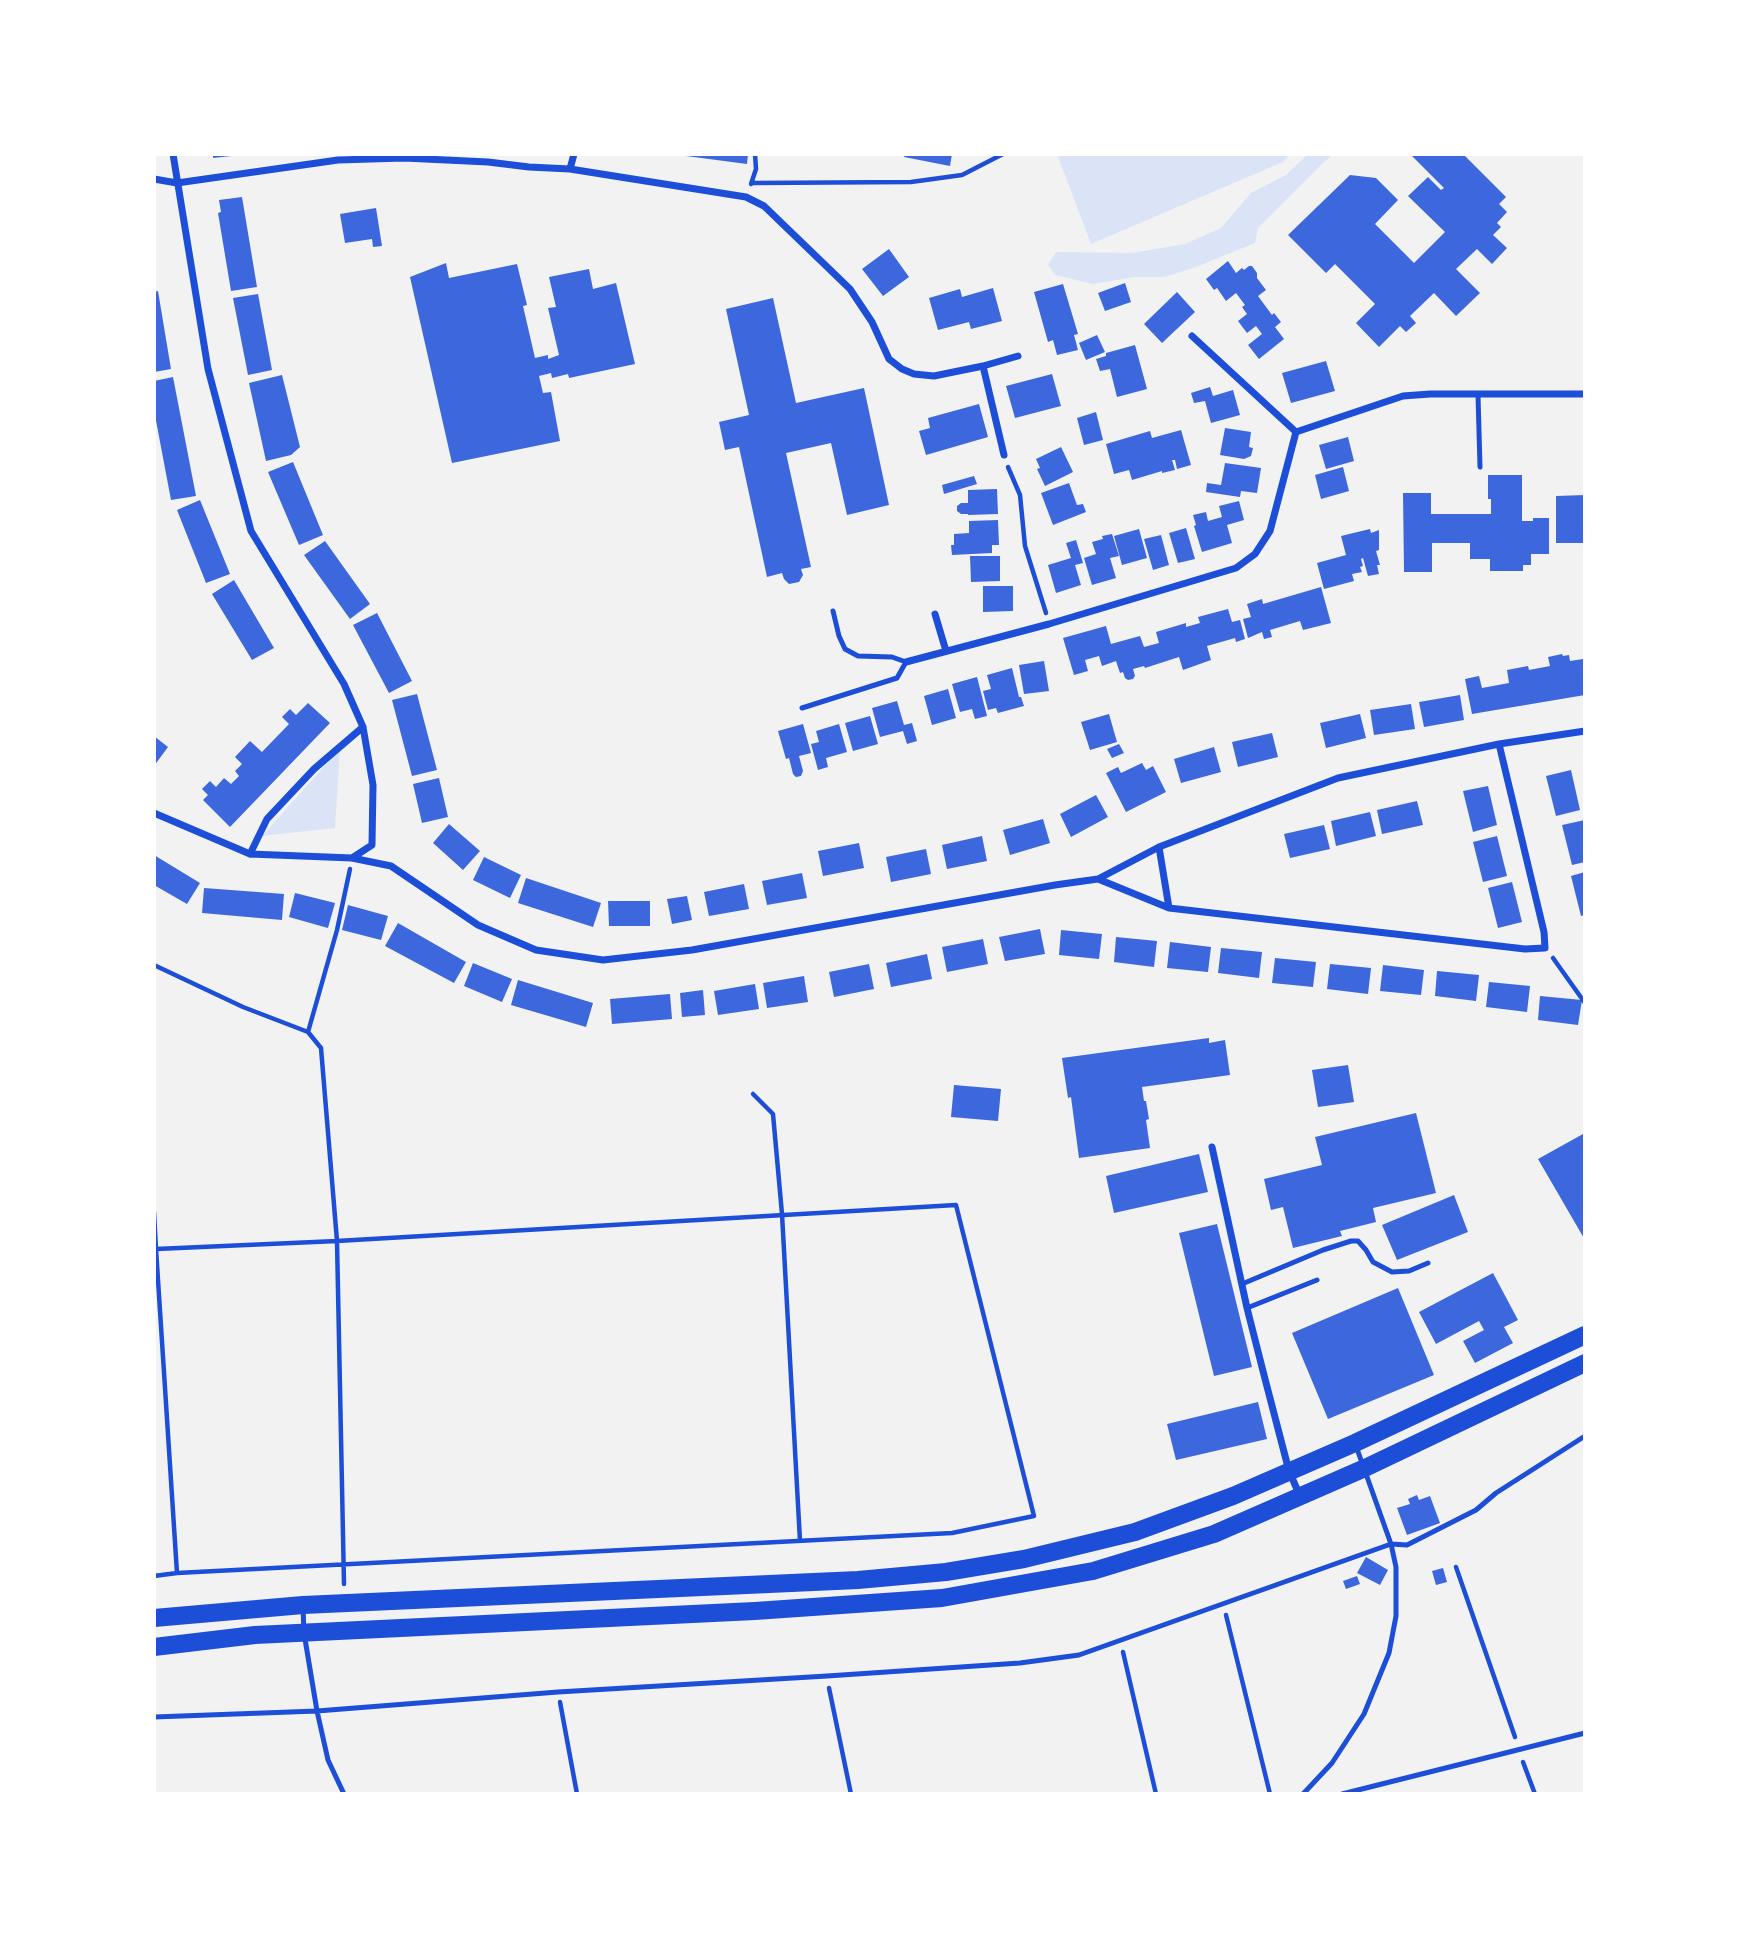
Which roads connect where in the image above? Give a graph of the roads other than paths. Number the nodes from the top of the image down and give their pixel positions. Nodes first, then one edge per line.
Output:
1 (173, 154) edge
2 (574, 154) edge
3 (570, 169) junction
4 (154, 179) edge
5 (177, 183) junction
6 (1192, 336) dead end
7 (1018, 356) dead end
8 (983, 366) junction
9 (1585, 394) edge
10 (1478, 395) junction
11 (1296, 432) junction
12 (1003, 455) road end
13 (1480, 467) dead end
14 (833, 611) dead end
15 (935, 614) dead end
16 (946, 651) junction
17 (906, 662) junction
18 (802, 708) dead end
19 (363, 727) junction
20 (1585, 731) edge
21 (1499, 744) junction
22 (154, 813) edge
23 (1158, 846) junction
24 (250, 854) junction
25 (352, 858) junction
26 (1098, 879) junction
27 (1169, 908) junction
28 (1212, 1147) dead end
29 (1428, 1263) dead end
30 (1317, 1280) dead end
31 (1242, 1284) junction
32 (1247, 1308) junction
33 (1585, 1335) edge
34 (1585, 1363) edge
35 (1585, 1436) edge
36 (1355, 1443) junction
37 (1365, 1468) junction
38 (1289, 1471) junction
39 (1301, 1496) junction
40 (1391, 1544) junction
41 (303, 1605) junction
42 (154, 1618) edge
43 (304, 1633) junction
44 (154, 1647) edge
45 (317, 1711) junction
46 (154, 1717) edge
47 (1585, 1733) edge
48 (344, 1794) edge
49 (1303, 1794) edge
50 (1342, 1794) edge

1 - 5 street
2 - 3 street
3 - 5 street
3 - 8 street
4 - 5 street
5 - 19 street
6 - 11 street
7 - 8 street
8 - 12 street
9 - 10 street
10 - 11 street
10 - 13 lane
11 - 16 street
14 - 17 lane
15 - 16 street
16 - 17 street
17 - 18 lane
19 - 24 street
19 - 25 street
20 - 21 street
21 - 23 street
21 - 27 street
22 - 24 street
23 - 26 street
23 - 27 street
24 - 25 street
25 - 26 street
26 - 27 street
28 - 31 street
29 - 31 lane
30 - 32 lane
31 - 32 street
32 - 38 street
33 - 36 main road
34 - 37 main road
35 - 40 lane
36 - 37 lane
36 - 38 main road
37 - 39 main road
37 - 40 lane
38 - 39 street
38 - 41 main road
39 - 43 main road
40 - 45 lane
40 - 49 lane
41 - 42 main road
41 - 43 lane
43 - 44 main road
43 - 45 lane
45 - 46 lane
45 - 48 lane
47 - 50 lane

